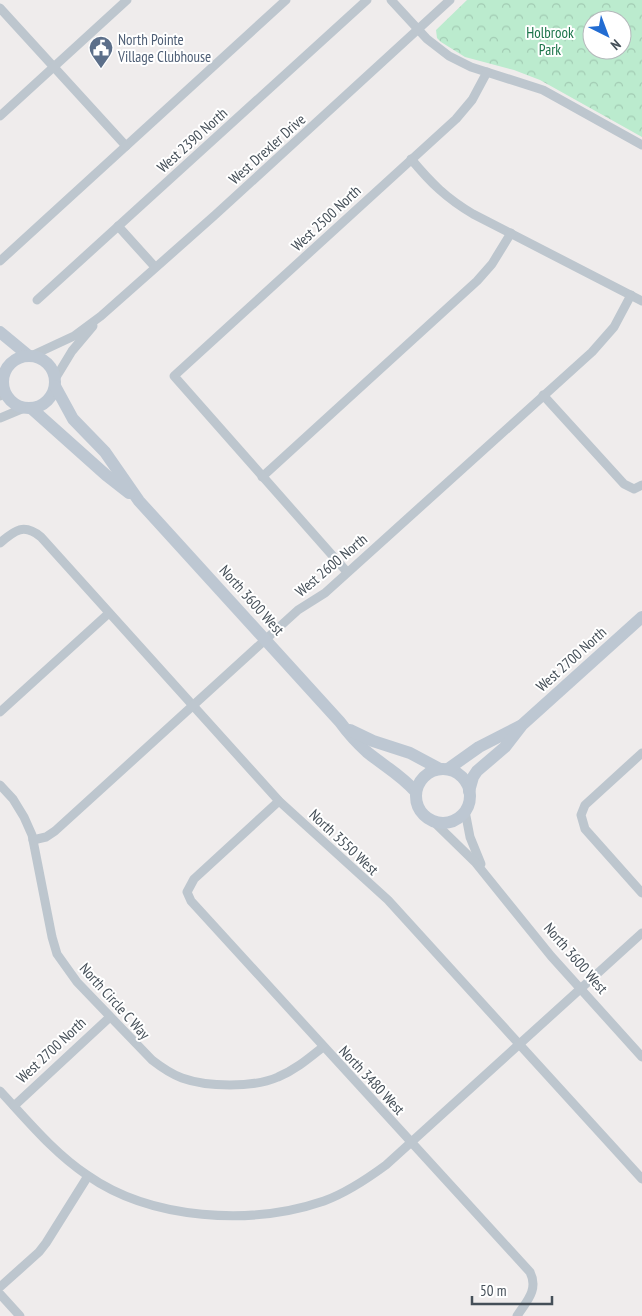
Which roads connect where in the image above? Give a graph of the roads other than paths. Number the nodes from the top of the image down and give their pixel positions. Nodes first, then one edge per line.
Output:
1 (127, 0) edge
2 (286, 0) edge
3 (367, 0) edge
4 (391, 0) edge
5 (450, 0) edge
6 (0, 8) edge
7 (418, 29) junction
8 (54, 67) junction
9 (486, 72) junction
10 (0, 116) edge
11 (642, 145) edge
12 (126, 146) junction
13 (411, 159) junction
14 (118, 226) junction
15 (511, 233) junction
16 (0, 261) edge
17 (156, 268) junction
18 (630, 295) junction
19 (36, 300) dead end
20 (642, 301) edge
21 (101, 316) junction
22 (0, 332) edge
23 (30, 356) junction
24 (2, 376) edge
25 (55, 382) junction
26 (543, 395) junction
27 (0, 396) edge
28 (28, 408) junction
29 (0, 418) edge
30 (262, 477) junction
31 (638, 487) edge
32 (139, 501) junction
33 (0, 544) edge
34 (347, 572) junction
35 (109, 613) junction
36 (642, 616) edge
37 (266, 639) junction
38 (194, 705) junction
39 (0, 712) edge
40 (340, 722) junction
41 (522, 725) junction
42 (642, 753) edge
43 (444, 769) junction
44 (0, 785) edge
45 (469, 791) junction
46 (416, 792) junction
47 (280, 801) junction
48 (465, 811) junction
49 (433, 822) junction
50 (33, 840) junction
51 (489, 878) junction
52 (642, 893) edge
53 (642, 933) edge
54 (581, 989) junction
55 (110, 1017) junction
56 (519, 1045) junction
57 (322, 1047) junction
58 (642, 1057) edge
59 (0, 1091) edge
60 (14, 1106) junction
61 (412, 1143) junction
62 (88, 1176) junction
63 (642, 1179) edge
64 (0, 1288) edge
65 (0, 1294) edge
66 (20, 1316) edge
67 (516, 1316) edge

1 - 8 street
2 - 12 street
3 - 14 street, West 2390 North
4 - 7 street
5 - 7 street, West Drexler Drive
6 - 8 street
7 - 9 street
7 - 17 street, West Drexler Drive
8 - 10 street
8 - 12 street
9 - 11 street
9 - 13 street, West 2500 North
12 - 16 street
13 - 15 street
13 - 30 street, West 2500 North
14 - 17 street
14 - 19 street, West 2390 North
15 - 18 street
15 - 30 street
17 - 21 street, West Drexler Drive
18 - 20 street
18 - 26 street, West 2600 North
21 - 23 street, West Drexler Drive
21 - 25 street, West Drexler Drive
22 - 23 street
23 - 24 street
23 - 25 street
24 - 27 street
24 - 28 street
25 - 28 street
25 - 32 street, North 3600 West
26 - 31 street
26 - 34 street, West 2600 North
28 - 29 street
28 - 32 street, North 3600 West
30 - 34 street
32 - 37 street, North 3600 West
33 - 35 street, North 3550 West
34 - 37 street, West 2600 North
35 - 38 street, North 3550 West
35 - 39 street
36 - 41 street, West 2700 North
37 - 38 street, West 2600 North
37 - 40 street, North 3600 West
38 - 47 street, North 3550 West
38 - 50 street, West 2600 North
40 - 43 street, North 3600 West
40 - 46 street, North 3600 West
41 - 43 street, West 2700 North
41 - 45 street, West 2700 North
42 - 52 street
43 - 45 street
43 - 46 street
44 - 50 street, North Circle C Way
45 - 48 street
46 - 49 street
47 - 56 street, North 3550 West
47 - 57 street, North 3480 West
48 - 49 street
48 - 51 street, North 3600 West
49 - 51 street, North 3600 West
50 - 55 street, North Circle C Way
51 - 54 street, North 3600 West
53 - 54 street
54 - 56 street
54 - 58 street, North 3600 West
55 - 57 street, North Circle C Way
55 - 60 street, West 2700 North
56 - 61 street
56 - 63 street, North 3550 West
57 - 61 street, North 3480 West
59 - 60 street
60 - 62 street
61 - 62 street
61 - 67 street, North 3480 West
62 - 64 street
65 - 66 street

